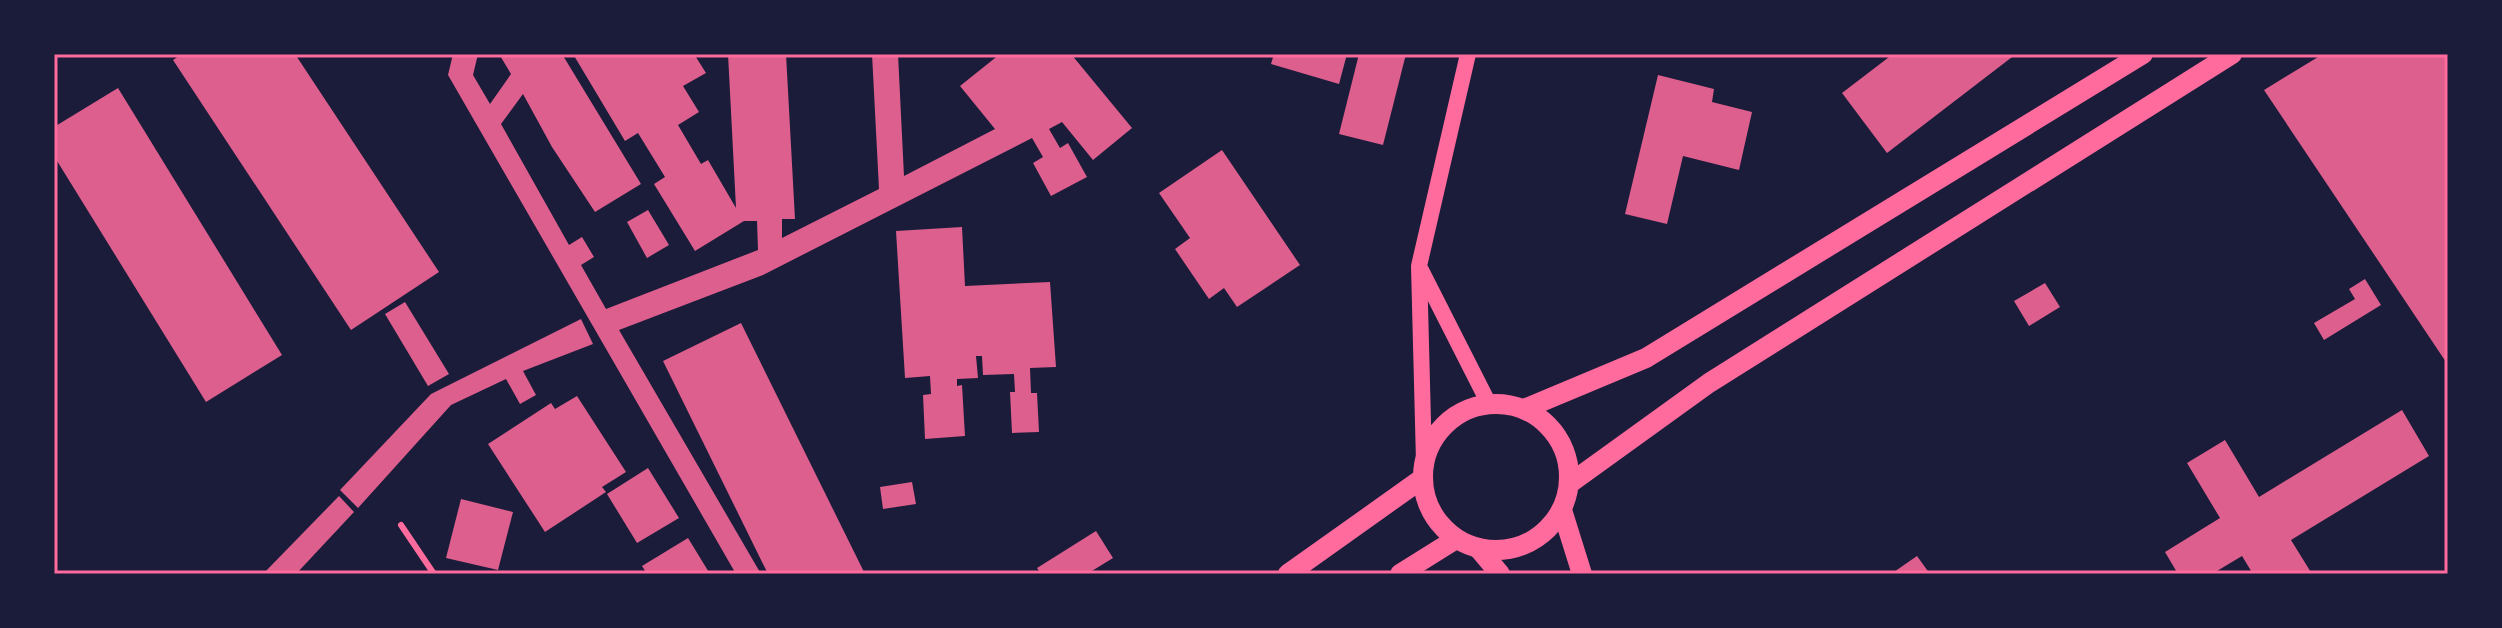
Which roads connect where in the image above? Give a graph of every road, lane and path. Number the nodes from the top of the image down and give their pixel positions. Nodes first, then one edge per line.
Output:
1 (1468, 54) edge
2 (2143, 54) edge
3 (2232, 54) edge
4 (1419, 266) junction
5 (1489, 404) junction
6 (1524, 409) junction
7 (1423, 470) junction
8 (1569, 484) junction
9 (1562, 510) junction
10 (401, 525) dead end
11 (1456, 539) junction
12 (1479, 549) junction
13 (434, 574) edge
14 (1288, 574) edge
15 (1400, 574) edge
16 (1500, 574) edge
17 (1582, 574) edge

1 - 4 main road
2 - 6 main road
3 - 8 main road
4 - 5 main road
4 - 7 main road
5 - 6 main road
5 - 7 main road
6 - 8 main road
7 - 11 main road
7 - 14 main road
8 - 9 main road
9 - 12 main road
9 - 17 main road
10 - 13 lane
11 - 12 main road
11 - 15 main road
12 - 16 main road

